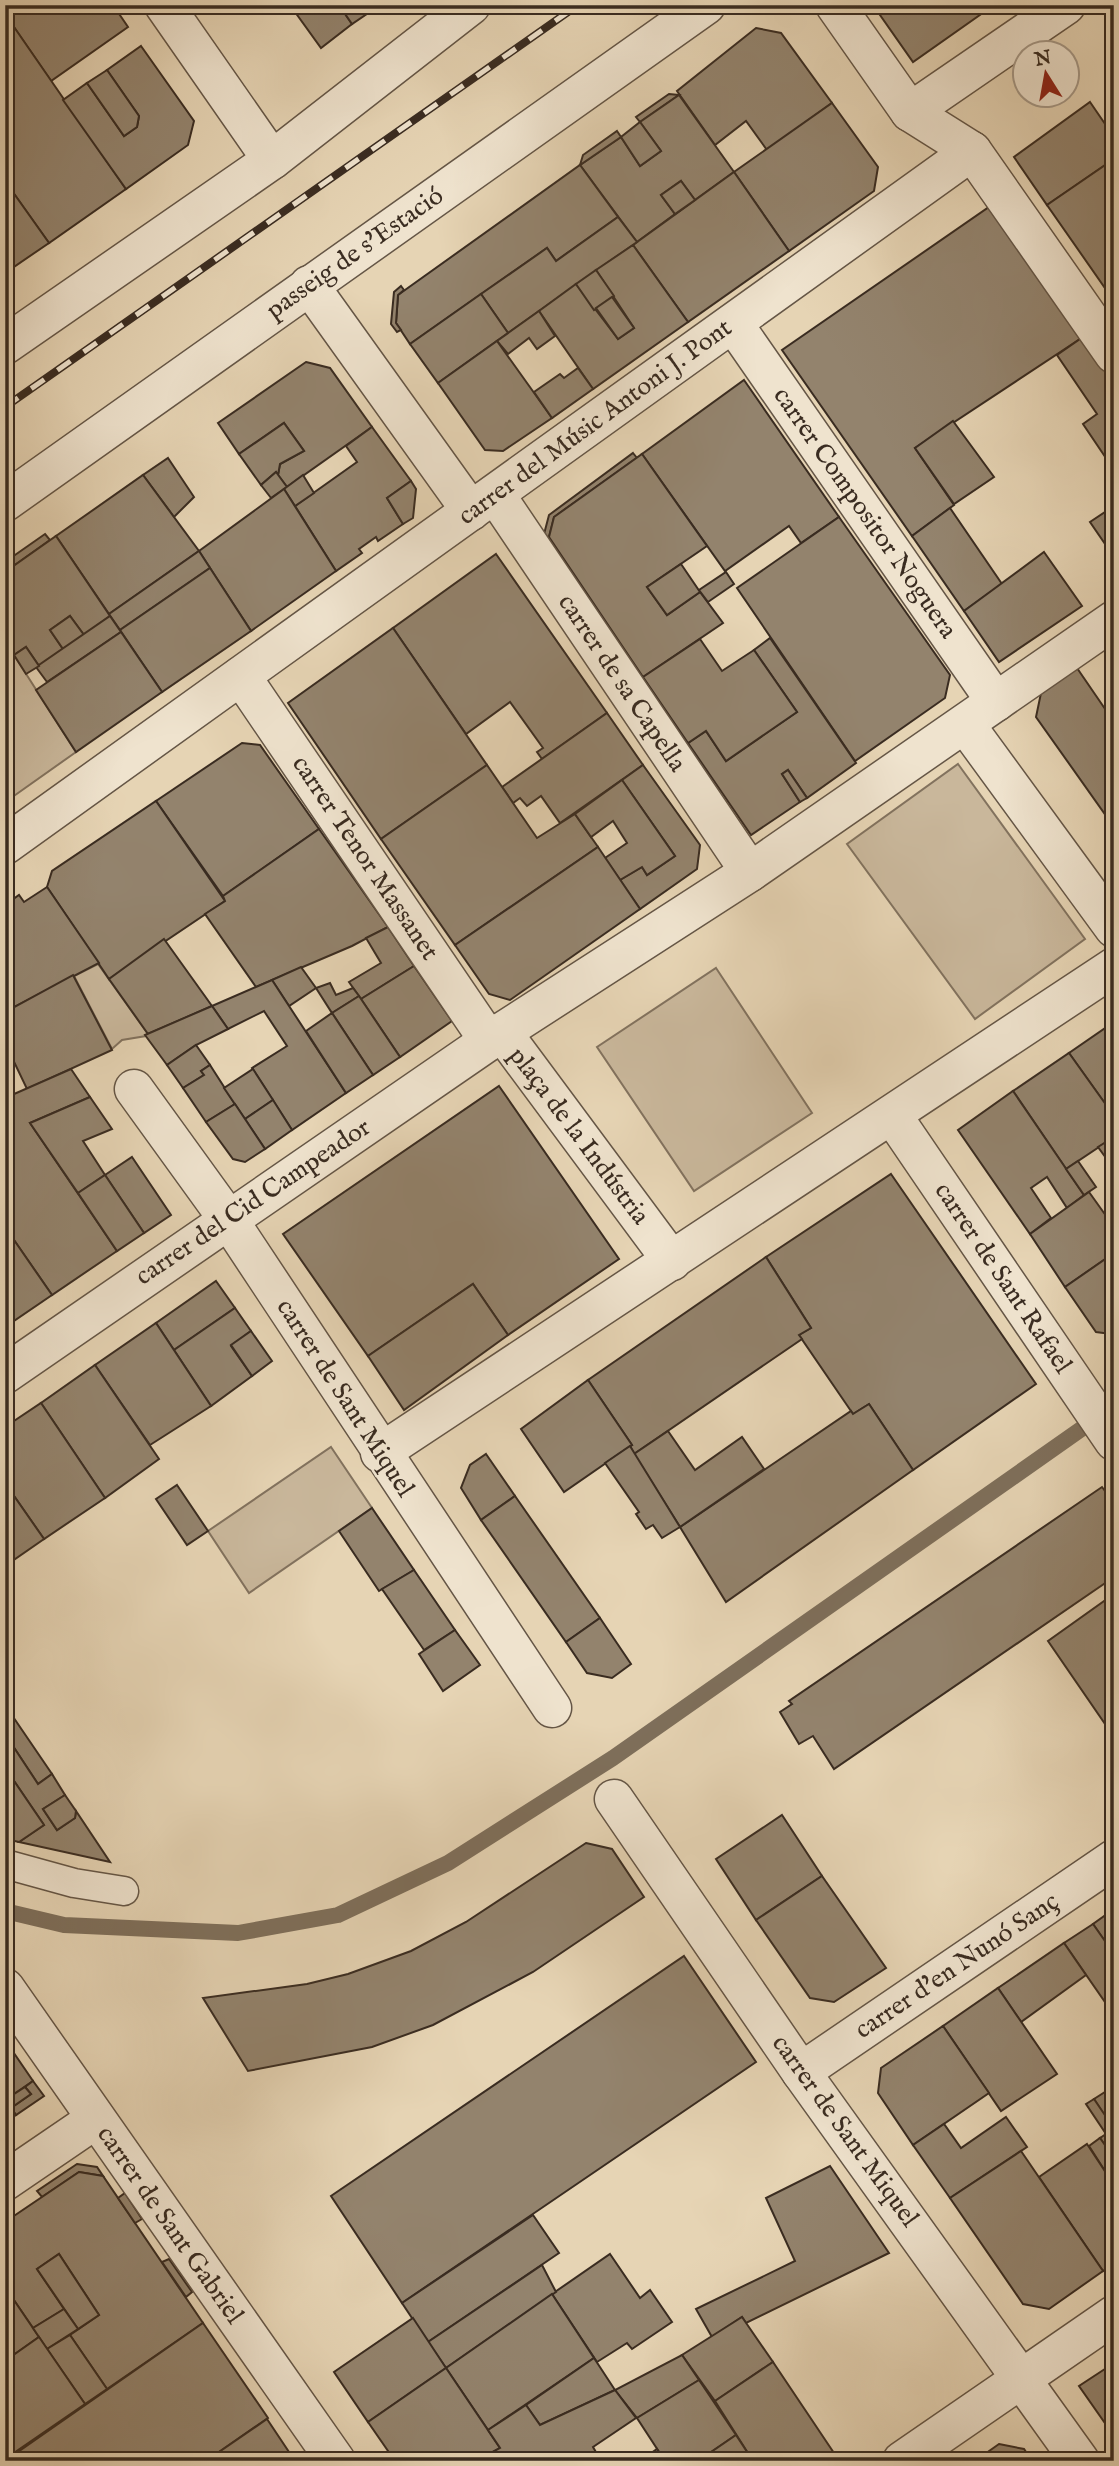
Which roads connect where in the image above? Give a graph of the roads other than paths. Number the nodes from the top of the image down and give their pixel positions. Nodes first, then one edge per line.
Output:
1 (164, 5) edge
2 (471, 5) edge
3 (706, 5) edge
4 (835, 5) edge
5 (1066, 5) edge
6 (910, 112) junction
7 (972, 151) junction
8 (271, 160) junction
9 (309, 285) junction
10 (733, 323) junction
11 (5, 345) edge
12 (1114, 354) edge
13 (5, 502) edge
14 (483, 503) junction
15 (1114, 620) edge
16 (241, 676) junction
17 (996, 702) junction
18 (965, 724) junction
19 (5, 845) edge
20 (750, 872) junction
21 (1114, 928) edge
22 (1114, 967) edge
23 (495, 1036) junction
24 (134, 1089) dead end
25 (892, 1115) junction
26 (228, 1219) junction
27 (671, 1261) junction
28 (5, 1374) edge
29 (1114, 1441) edge
30 (380, 1453) junction
31 (552, 1709) dead end
32 (614, 1799) dead end
33 (1114, 1859) edge
34 (5, 1864) edge
35 (124, 1891) dead end
36 (5, 1988) edge
37 (801, 2072) junction
38 (96, 2119) junction
39 (5, 2181) edge
40 (1114, 2315) edge
41 (1023, 2378) junction
42 (336, 2461) edge
43 (902, 2461) edge
44 (1080, 2461) edge

1 - 8 street
2 - 8 street
3 - 9 street, passeig de s'Estació
4 - 6 street
5 - 6 street
6 - 7 street
7 - 10 street, carrer del Músic Antoni J. Pont
7 - 12 street
8 - 11 street
9 - 13 street, passeig de s'Estació
9 - 14 street, carrer de sa Capella
10 - 14 street, carrer del Músic Antoni J. Pont
10 - 17 street, carrer Compositor Noguera
14 - 16 street, carrer del Músic Antoni J. Pont
14 - 20 street, carrer de sa Capella
15 - 17 street, plaça de la Indústria
16 - 19 street, carrer del Músic Antoni J. Pont
16 - 23 street, carrer Tenor Massanet
17 - 18 street, plaça de la Indústria
18 - 20 street, plaça de la Indústria
18 - 21 street
20 - 23 street, plaça de la Indústria
22 - 25 street
23 - 26 street, carrer del Cid Campeador
23 - 27 street, plaça de la Indústria
24 - 26 street, carrer de Sant Miquel
25 - 27 street
25 - 29 street, carrer de Sant Rafael
26 - 28 street, carrer del Cid Campeador
26 - 30 street, carrer de Sant Miquel
27 - 30 street
30 - 31 street, carrer de Sant Miquel
32 - 37 street, carrer de Sant Miquel
33 - 37 street, carrer d'en Nunó Sanç
34 - 35 lane
36 - 38 street, carrer de Sant Gabriel
37 - 41 street, carrer de Sant Miquel
38 - 39 street
38 - 42 street, carrer de Sant Gabriel
40 - 41 street
41 - 43 street
41 - 44 street, carrer de Sant Miquel

